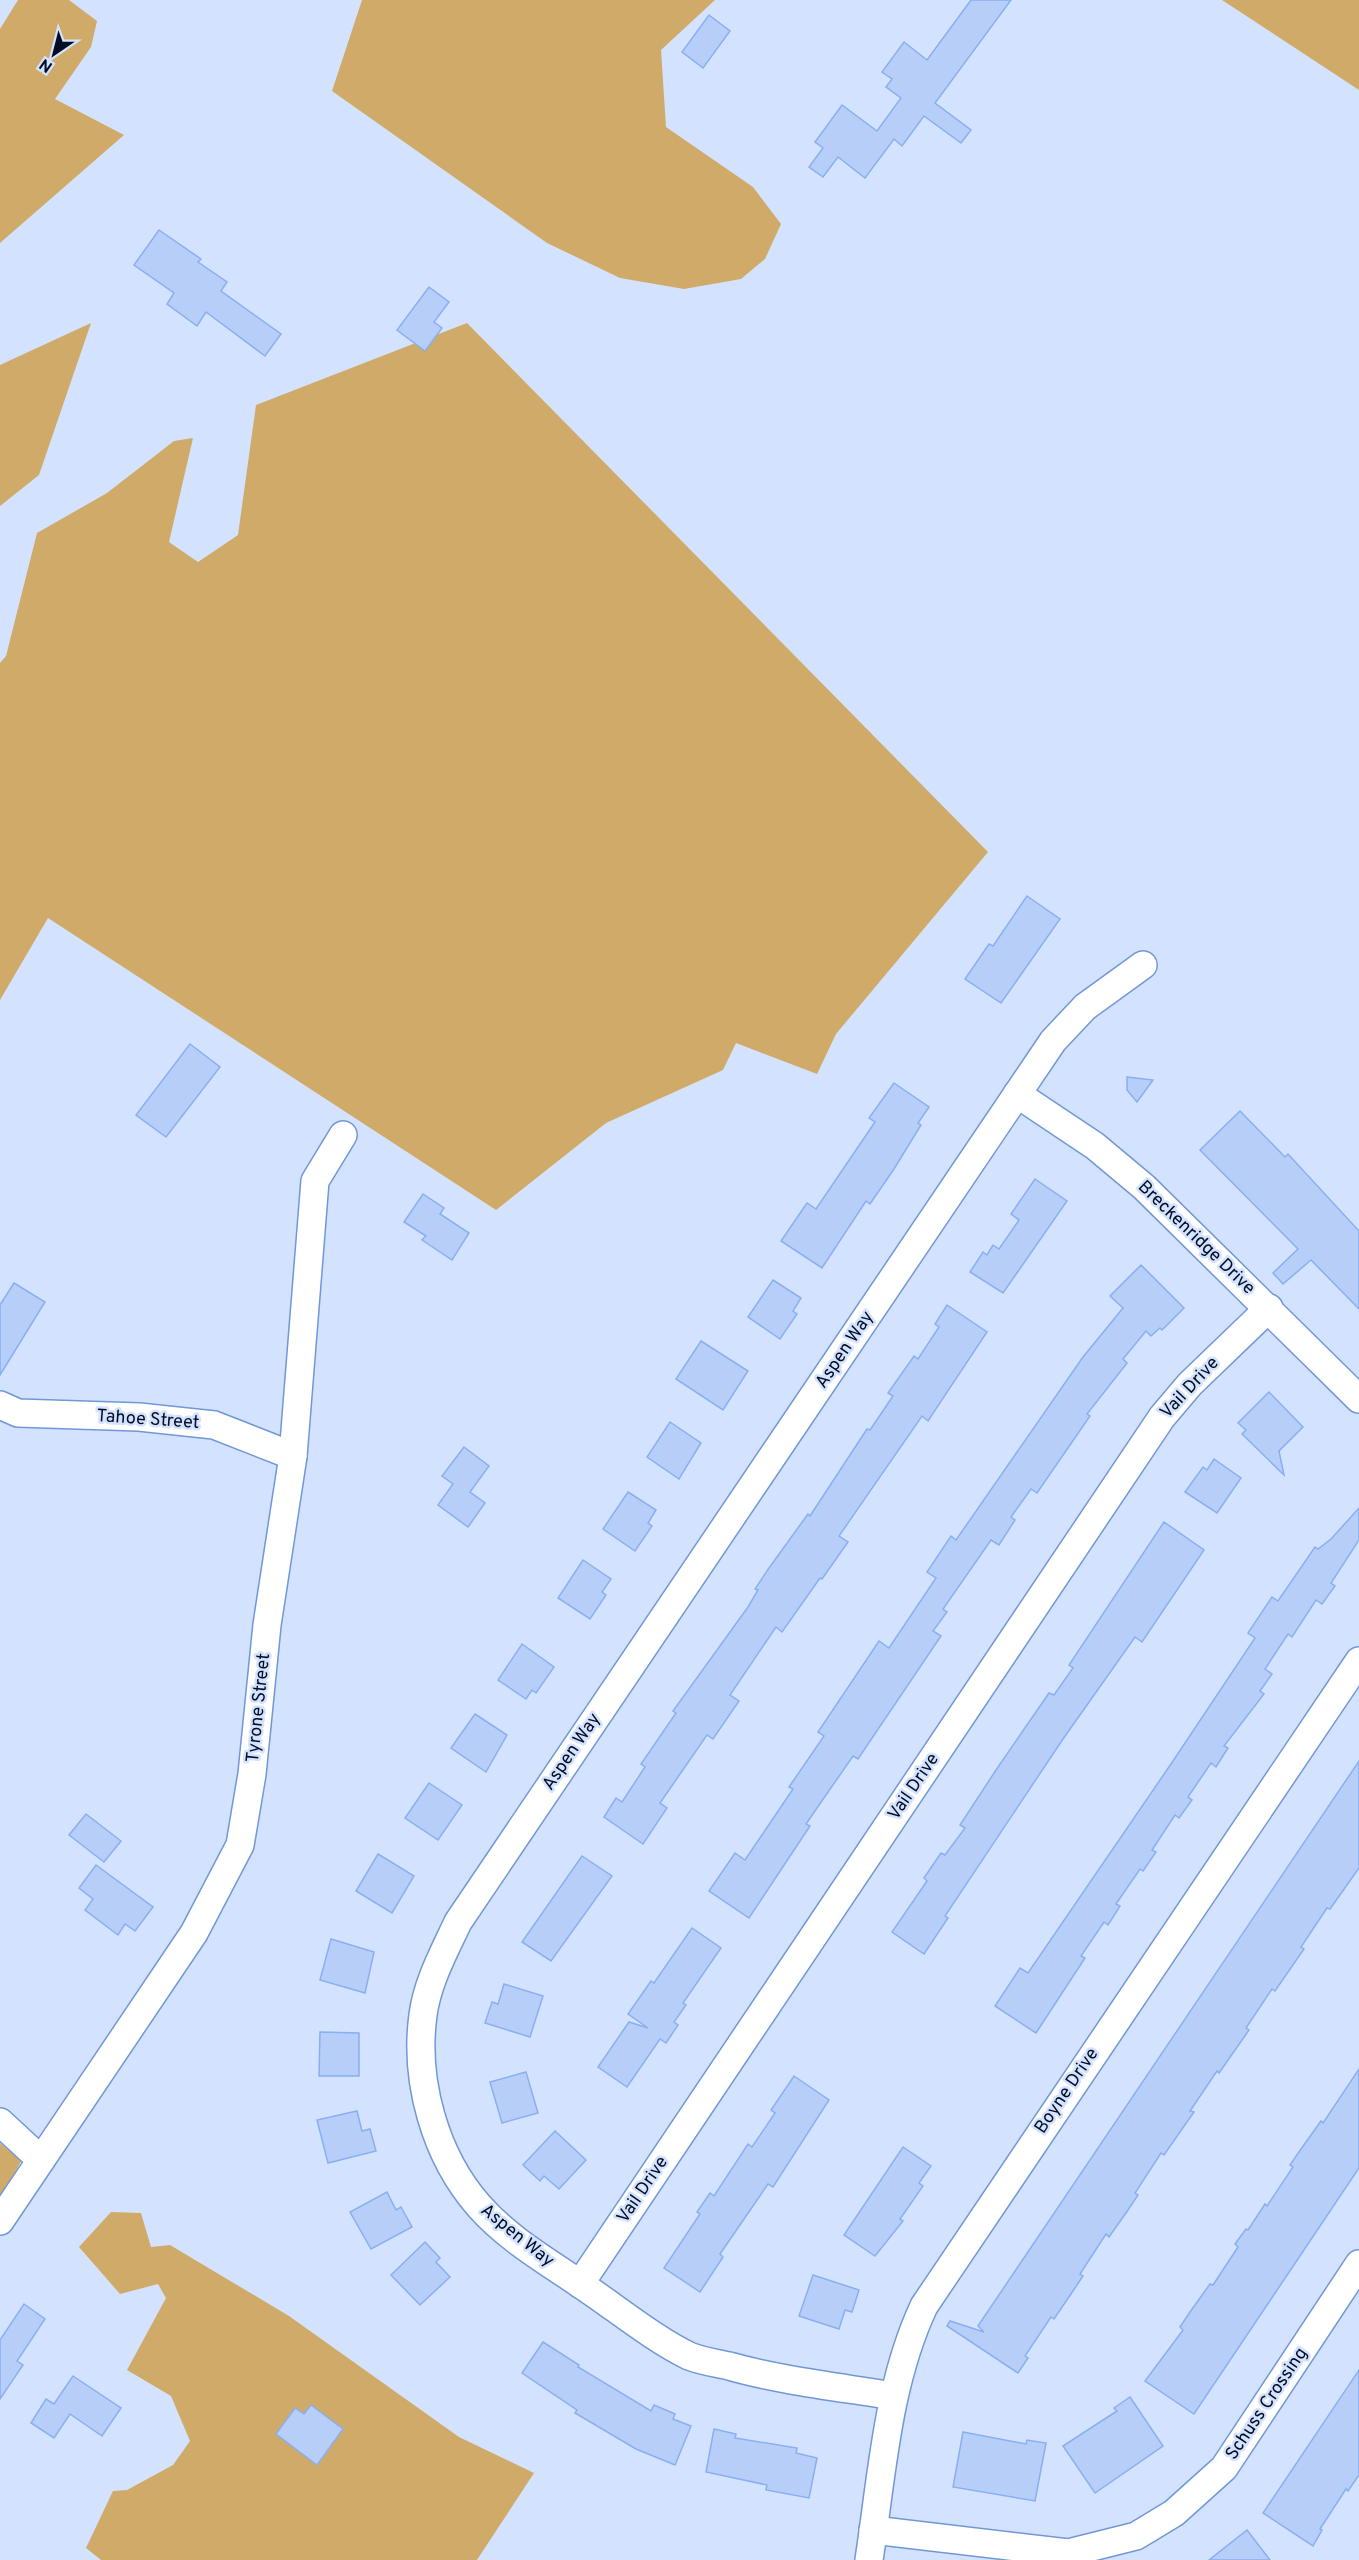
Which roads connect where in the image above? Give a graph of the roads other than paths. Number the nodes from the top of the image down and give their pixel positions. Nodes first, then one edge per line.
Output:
1 (1143, 965) dead end
2 (1017, 1094) junction
3 (343, 1135) dead end
4 (1269, 1308) junction
5 (1359, 1400) edge
6 (0, 1405) edge
7 (292, 1456) junction
8 (1359, 1662) edge
9 (0, 2122) edge
10 (42, 2160) junction
11 (0, 2221) edge
12 (1359, 2264) edge
13 (580, 2284) junction
14 (894, 2396) junction
15 (873, 2530) junction
16 (869, 2560) edge

1 - 2 street, Aspen Way
2 - 4 street, Breckenridge Drive
2 - 13 street, Aspen Way
3 - 7 street, Tyrone Street
4 - 5 street, Breckenridge Drive
4 - 13 street, Vail Drive
6 - 7 street, Tahoe Street
7 - 10 street, Tyrone Street
8 - 14 street, Boyne Drive
9 - 10 street
10 - 11 street, Tyrone Street
12 - 15 street, Schuss Crossing
13 - 14 street, Aspen Way
14 - 15 street, Boyne Drive
15 - 16 street, Boyne Drive

